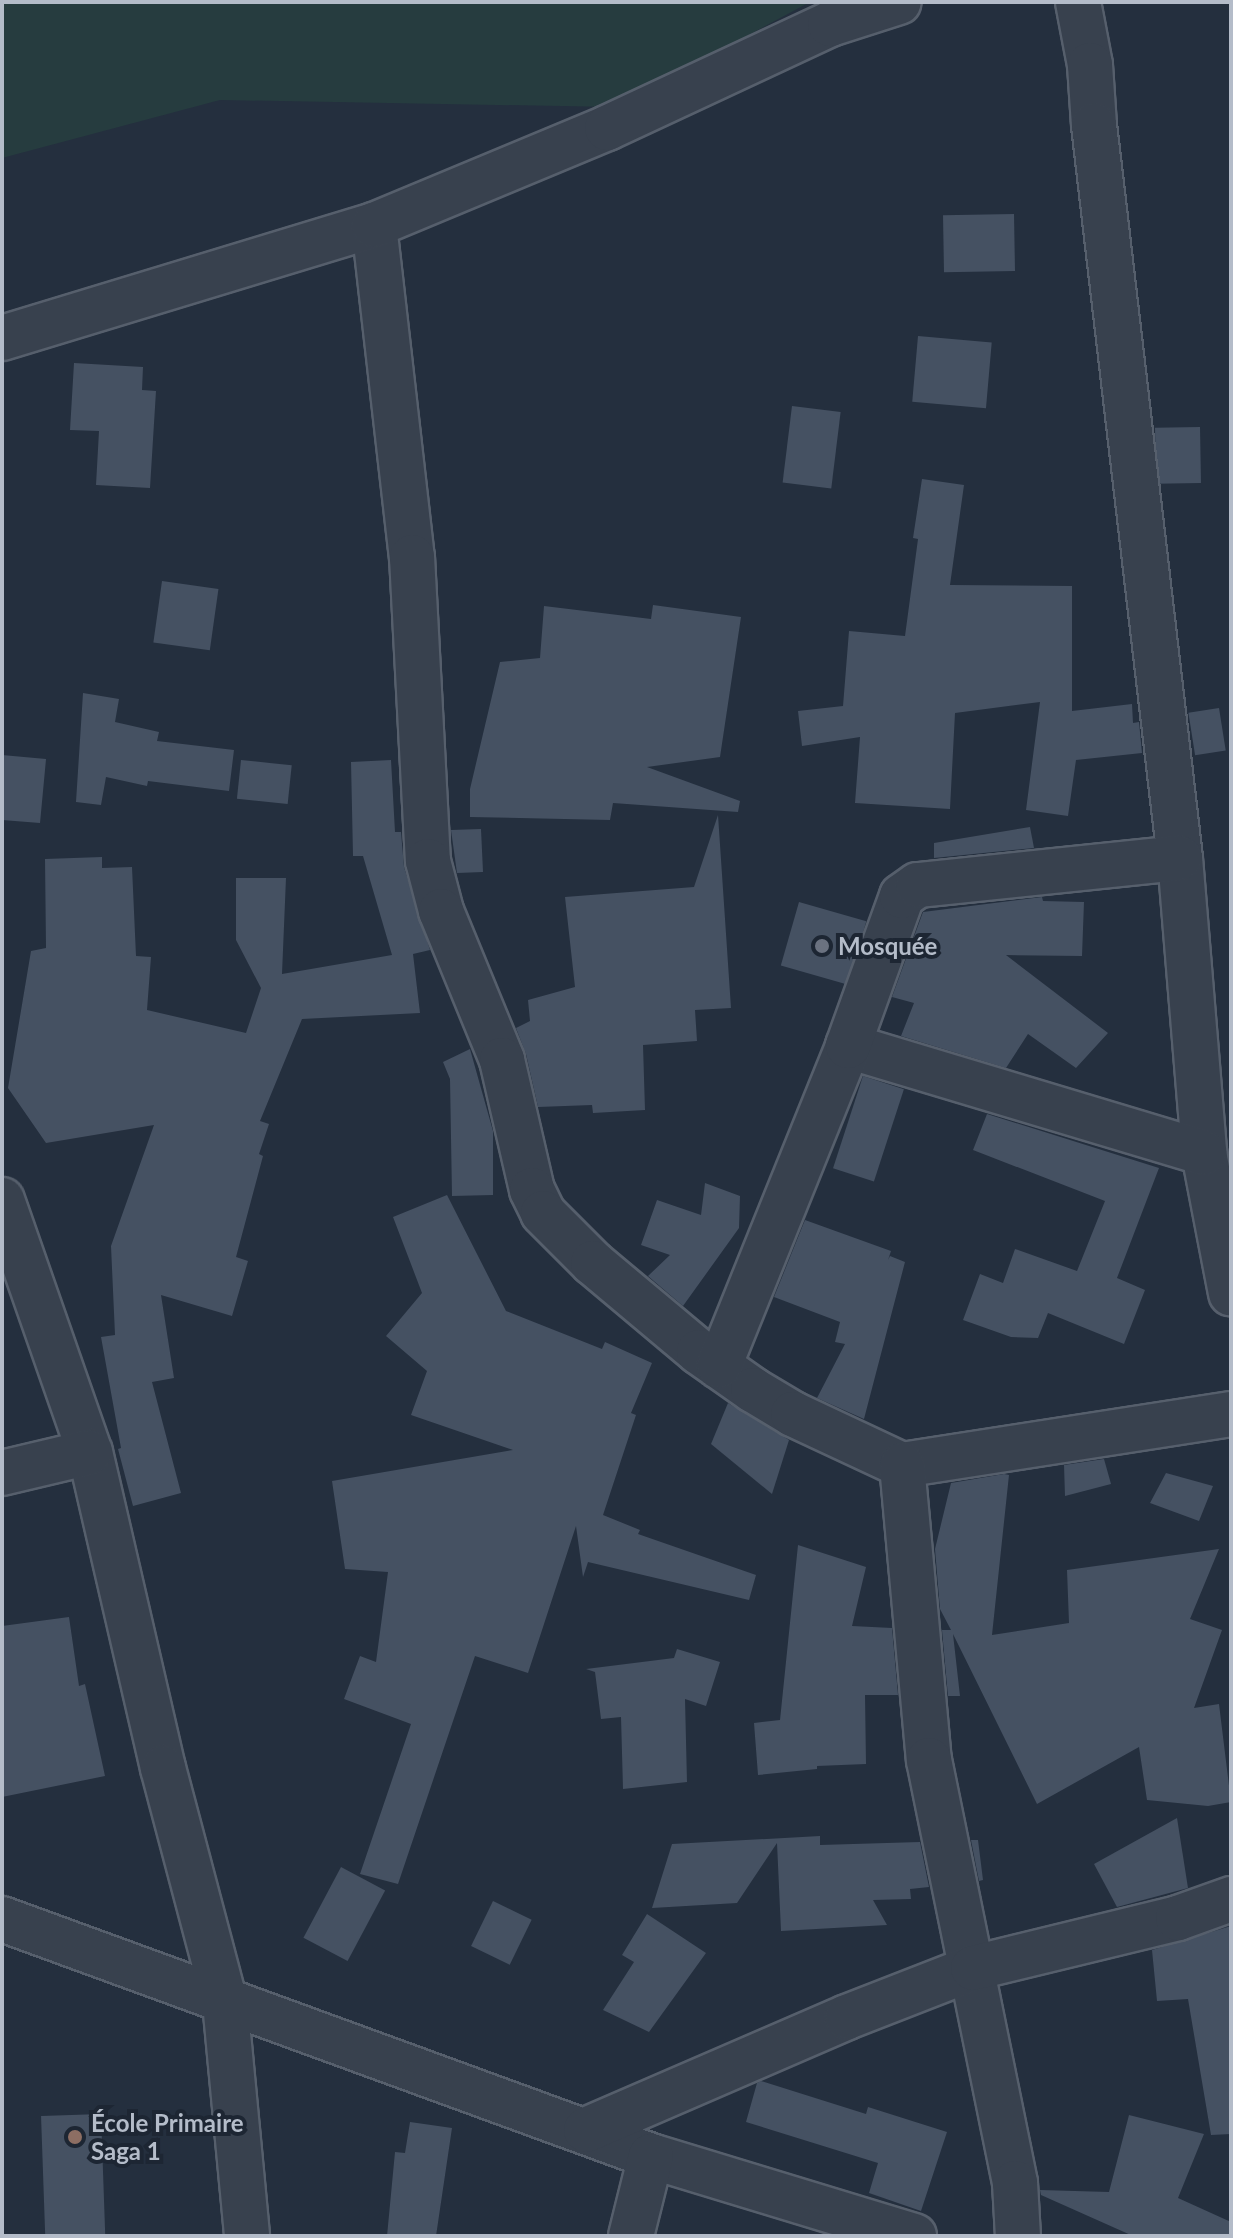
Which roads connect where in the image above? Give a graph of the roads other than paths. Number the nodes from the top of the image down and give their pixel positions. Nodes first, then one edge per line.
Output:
1 (899, 2) edge
2 (1078, 2) edge
3 (374, 225) junction
4 (2, 338) edge
5 (1180, 858) junction
6 (848, 1046) junction
7 (1204, 1153) junction
8 (2, 1200) edge
9 (1231, 1293) edge
10 (719, 1366) junction
11 (1231, 1414) edge
12 (90, 1452) junction
13 (902, 1465) junction
14 (2, 1473) edge
15 (1231, 1899) edge
16 (2, 1919) edge
17 (973, 1968) junction
18 (225, 2002) junction
19 (586, 2130) junction
20 (651, 2156) junction
21 (247, 2236) edge
22 (631, 2236) edge
23 (914, 2236) edge
24 (1018, 2236) edge

1 - 3 street
2 - 5 street
3 - 4 street
3 - 10 street
5 - 6 street
5 - 7 street
6 - 7 street
6 - 10 street
7 - 9 street
8 - 12 street
10 - 13 street
11 - 13 street
12 - 14 street
12 - 18 street
13 - 17 street
15 - 17 street
16 - 18 street
17 - 19 street
17 - 24 street
18 - 19 street
18 - 21 street
19 - 20 street
20 - 22 street
20 - 23 street

